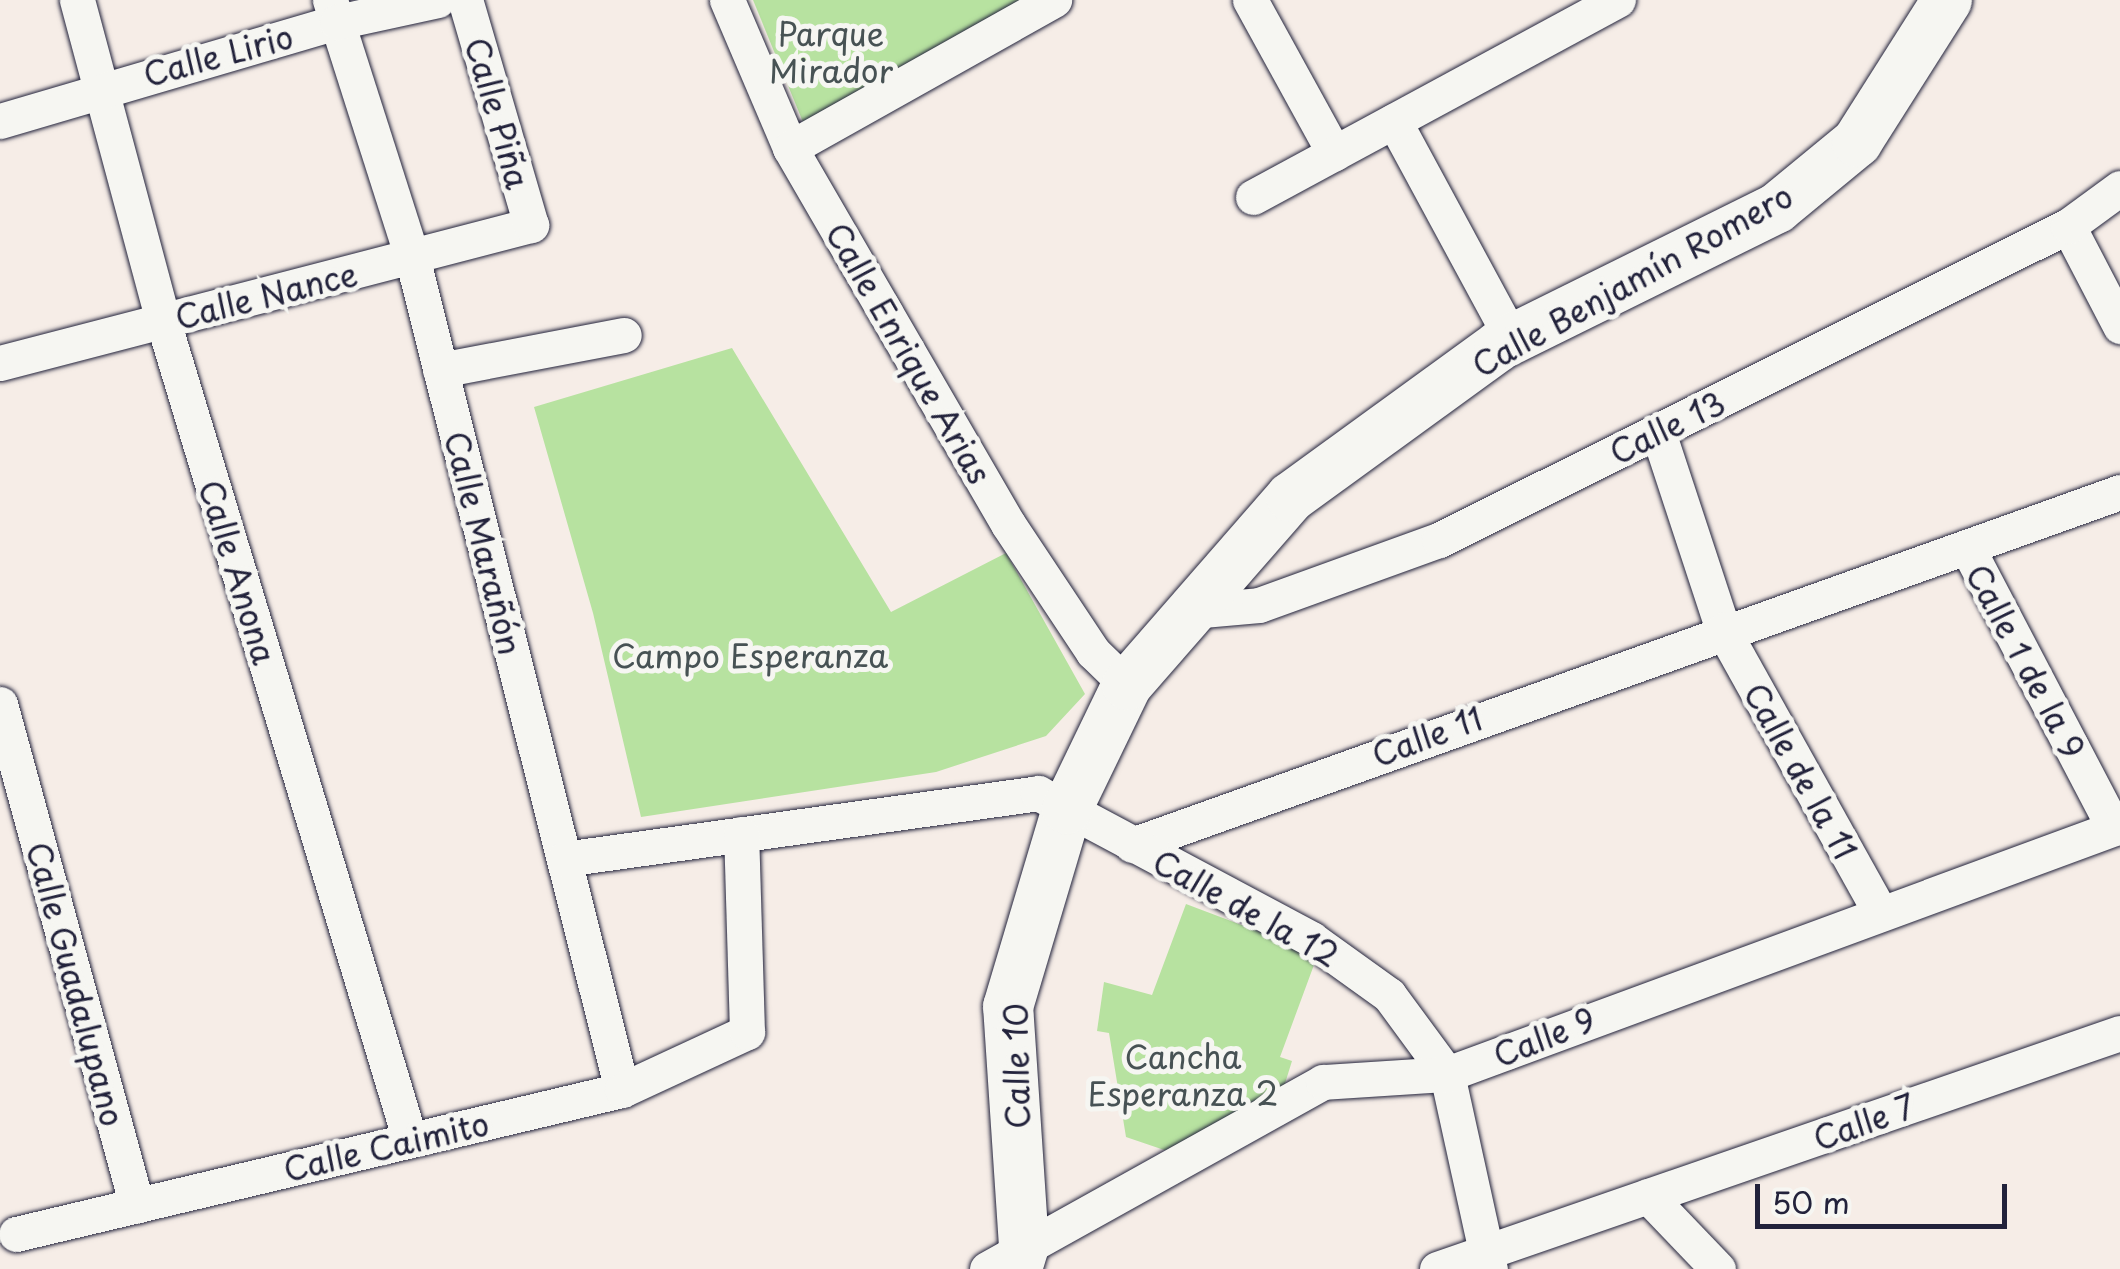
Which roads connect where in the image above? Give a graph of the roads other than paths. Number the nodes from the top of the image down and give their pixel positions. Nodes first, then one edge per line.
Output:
1 (77, 0) edge
2 (438, 0) edge
3 (465, 0) edge
4 (727, 0) edge
5 (1054, 0) edge
6 (1250, 0) edge
7 (1618, 0) edge
8 (1947, 0) edge
9 (334, 11) edge
10 (100, 87) junction
11 (0, 121) edge
12 (1394, 121) junction
13 (790, 148) junction
14 (1334, 153) junction
15 (2120, 188) edge
16 (1253, 197) dead end
17 (532, 225) joint
18 (2068, 226) junction
19 (412, 257) junction
20 (163, 321) junction
21 (2120, 326) edge
22 (624, 335) dead end
23 (1512, 339) junction
24 (0, 363) edge
25 (440, 370) junction
26 (1658, 432) junction
27 (2120, 492) edge
28 (1967, 547) junction
29 (1191, 611) junction
30 (1723, 630) junction
31 (1127, 684) junction
32 (0, 704) edge
33 (1067, 809) junction
34 (2117, 827) edge
35 (741, 834) junction
36 (1132, 845) junction
37 (564, 859) junction
38 (1880, 912) junction
39 (2120, 1033) edge
40 (1447, 1074) junction
41 (622, 1090) junction
42 (410, 1140) junction
43 (1648, 1196) junction
44 (136, 1206) junction
45 (16, 1234) dead end
46 (1489, 1260) edge
47 (1009, 1261) edge
48 (1437, 1269) edge
49 (1718, 1269) edge

1 - 10 street, Calle Anona
2 - 9 street, Calle Lirio
3 - 17 street, Calle Piña
4 - 13 street, Calle Enrique Arias
5 - 13 street
6 - 14 street
7 - 12 street
8 - 23 street, Calle Benjamín Romero
9 - 10 street, Calle Lirio
9 - 19 street, Calle Marañón
10 - 11 street, Calle Lirio
10 - 20 street, Calle Anona
12 - 14 street
12 - 23 street
13 - 31 street, Calle Enrique Arias
14 - 16 street
15 - 18 street, Calle 13
17 - 19 street, Calle Nance
18 - 21 street
18 - 26 street, Calle 13
19 - 20 street, Calle Nance
19 - 25 street, Calle Marañón
20 - 24 street, Calle Nance
20 - 42 street, Calle Anona
22 - 25 street
23 - 29 street, Calle Benjamín Romero
25 - 37 street, Calle Marañón
26 - 29 street, Calle 13
26 - 30 street
27 - 28 street, Calle 11
28 - 30 street, Calle 11
28 - 34 street, Calle 1 de la 9
29 - 31 street, Calle Benjamín Romero
30 - 36 street, Calle 11
30 - 38 street, Calle de la 11
31 - 33 street, Calle Benjamín Romero
32 - 44 street, Calle Guadalupano
33 - 35 street
33 - 36 street, Calle de la 12
33 - 47 street, Calle 10
34 - 38 street, Calle 9
35 - 37 street
35 - 41 street, Calle Caimito
36 - 40 street, Calle de la 12
37 - 41 street, Calle Marañón
38 - 40 street, Calle 9
39 - 43 street, Calle 7
40 - 46 street
40 - 47 street, Calle 9
41 - 42 street, Calle Caimito
42 - 44 street, Calle Caimito
43 - 46 street, Calle 7
43 - 49 street
44 - 45 street, Calle Caimito
46 - 48 street, Calle 7

